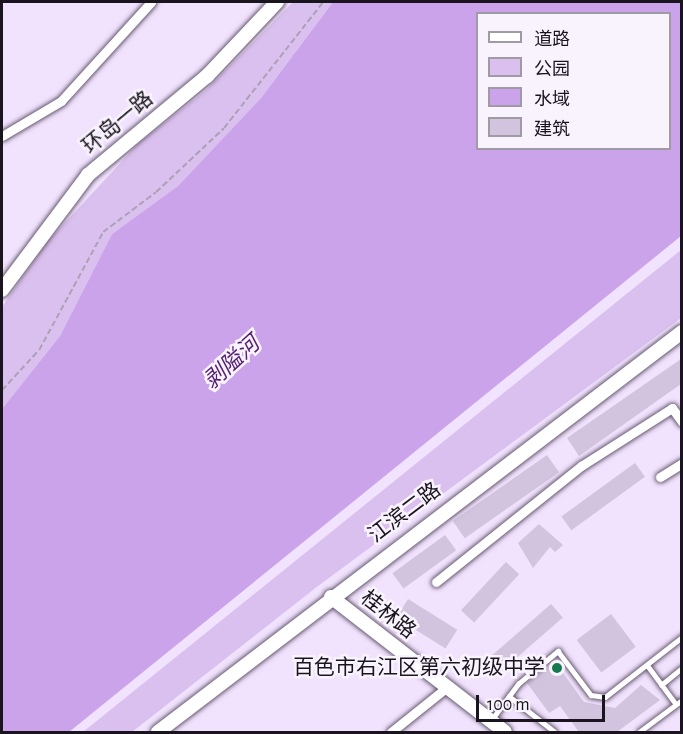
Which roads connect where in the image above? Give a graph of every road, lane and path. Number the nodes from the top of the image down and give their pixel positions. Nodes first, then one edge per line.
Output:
1 (151, 2) edge
2 (277, 2) edge
3 (323, 2) edge
4 (2, 136) edge
5 (2, 290) edge
6 (681, 332) edge
7 (2, 390) edge
8 (681, 402) edge
9 (672, 408) junction
10 (681, 422) edge
11 (681, 464) edge
12 (660, 477) dead end
13 (436, 582) dead end
14 (331, 597) junction
15 (681, 637) edge
16 (648, 666) junction
17 (681, 668) edge
18 (661, 685) junction
19 (447, 687) junction
20 (509, 696) junction
21 (681, 700) edge
22 (676, 704) junction
23 (490, 721) junction
24 (158, 732) edge
25 (391, 732) edge
26 (505, 732) edge
27 (555, 732) edge
28 (639, 732) edge

1 - 4 street
2 - 5 main road, 环岛一路
3 - 7 path
6 - 14 main road, 江滨二路
8 - 9 street
9 - 10 street
9 - 13 street
11 - 12 street
14 - 19 main road, 桂林路
14 - 24 main road, 江滨二路
15 - 16 lane
16 - 18 lane
16 - 20 lane
17 - 18 lane
18 - 22 lane
19 - 23 main road, 桂林路
19 - 25 street
20 - 23 lane
20 - 27 lane
21 - 22 lane
22 - 28 lane
23 - 26 main road, 桂林路

